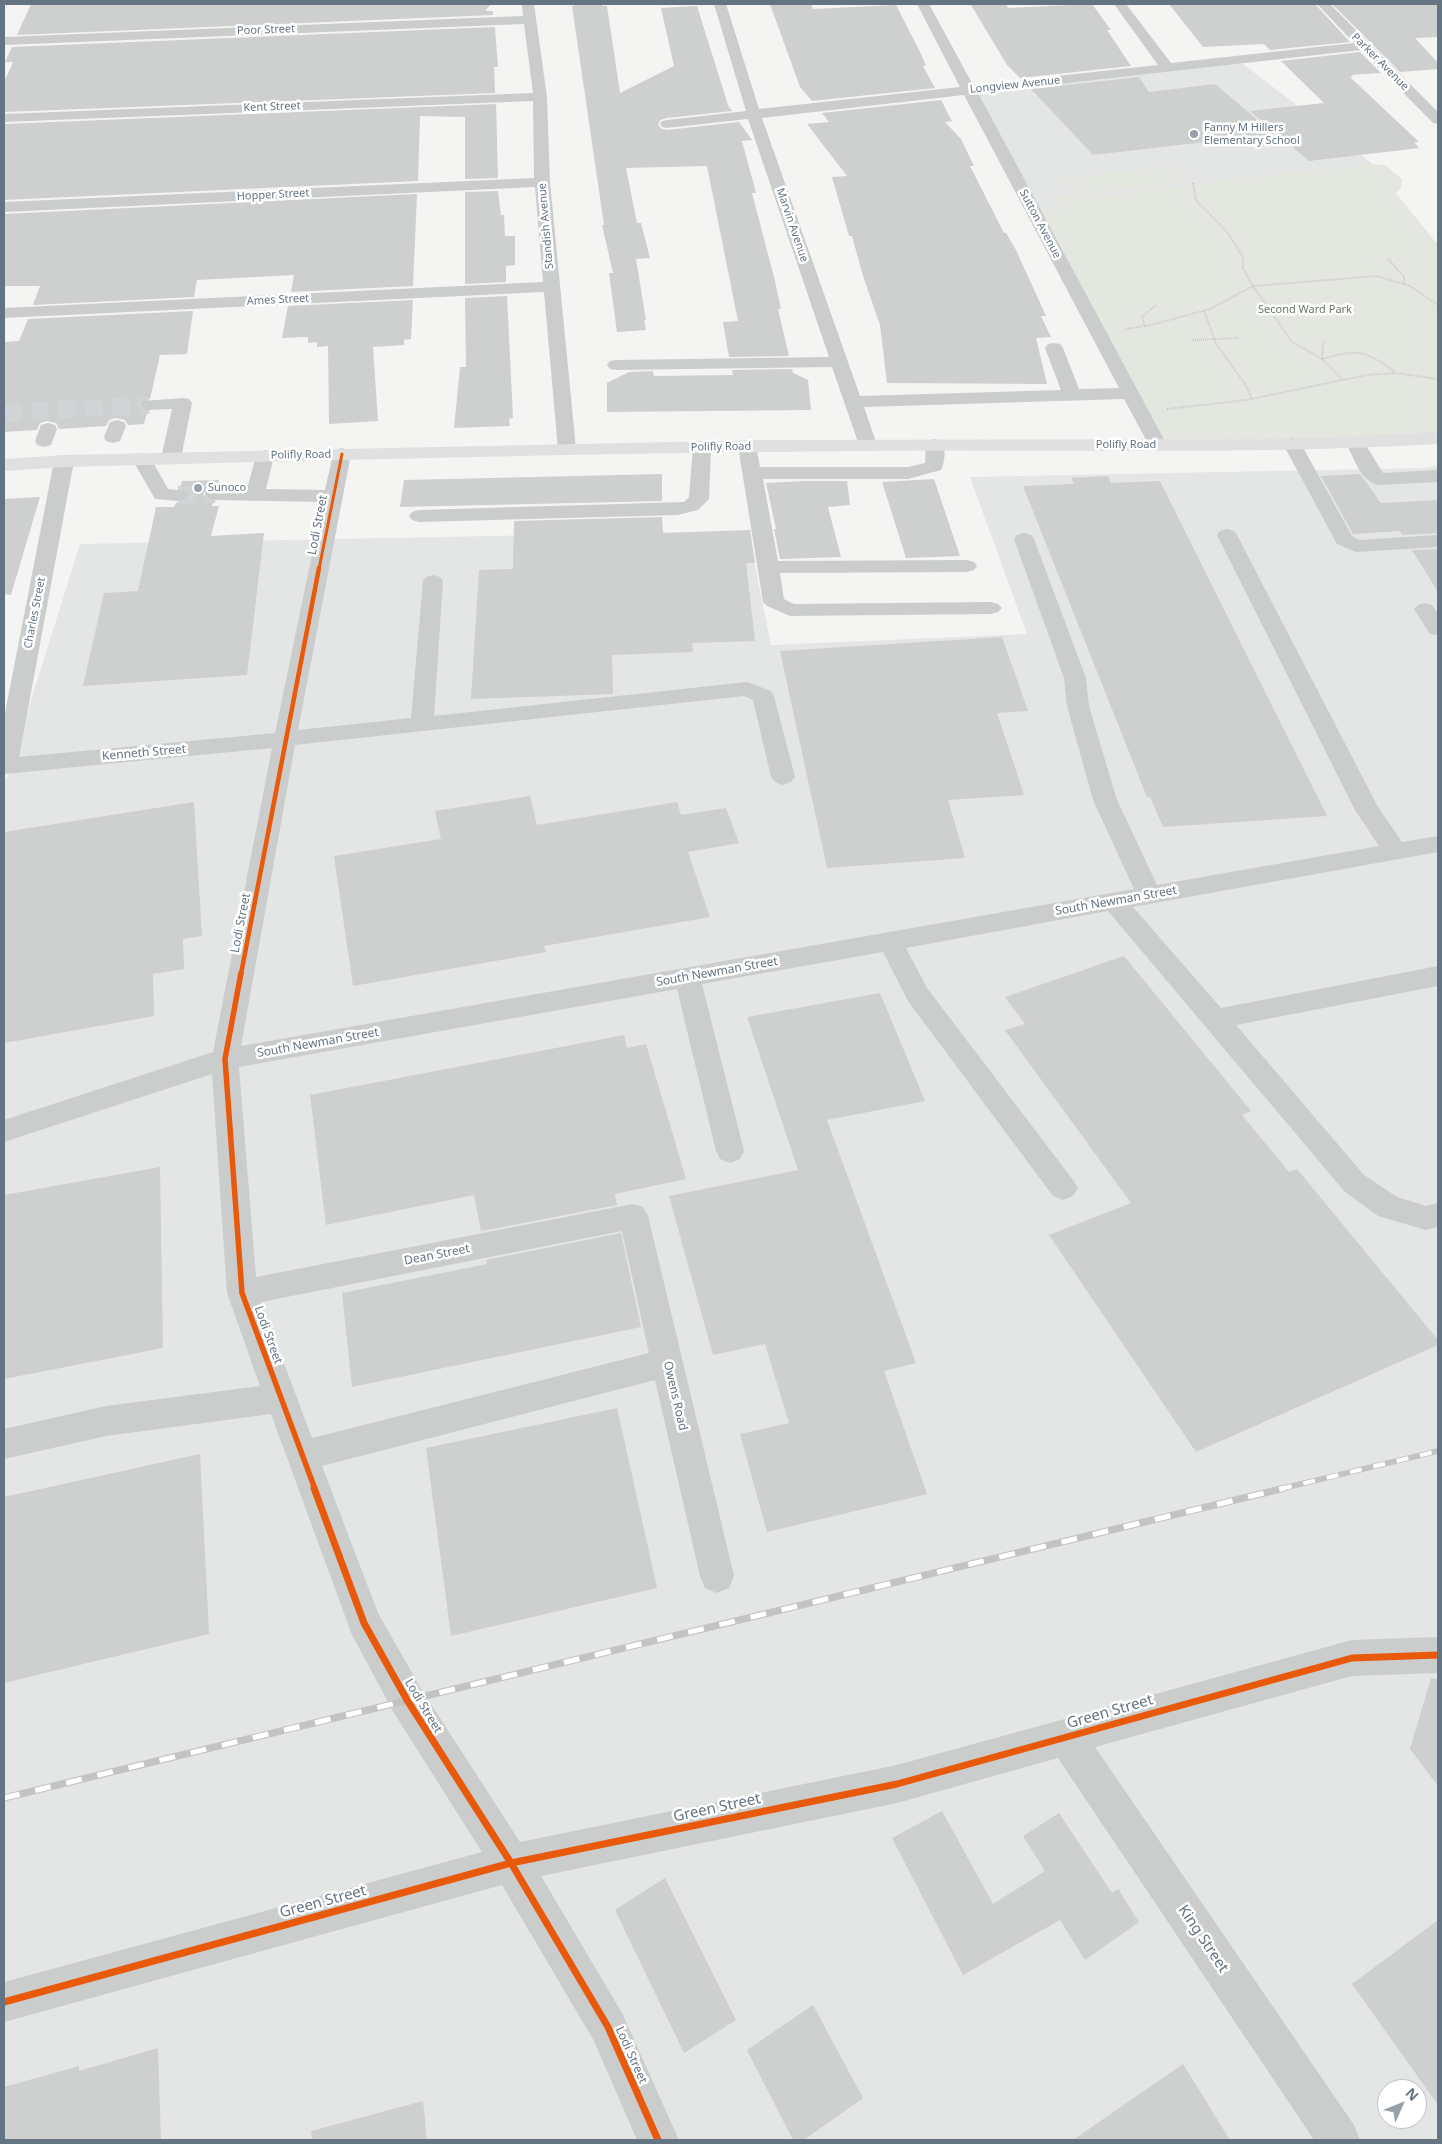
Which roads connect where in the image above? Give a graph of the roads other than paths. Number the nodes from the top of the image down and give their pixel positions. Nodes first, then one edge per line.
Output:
1 (720, 4) edge
2 (923, 4) edge
3 (1120, 4) edge
4 (1322, 4) edge
5 (529, 12) edge
6 (4, 41) edge
7 (1363, 46) junction
8 (1167, 68) junction
9 (969, 90) junction
10 (540, 97) junction
11 (754, 115) junction
12 (4, 118) edge
13 (1438, 120) edge
14 (668, 124) dead end
15 (542, 182) junction
16 (4, 207) edge
17 (551, 287) junction
18 (4, 313) edge
19 (1054, 348) dead end
20 (839, 362) junction
21 (616, 365) dead end
22 (1130, 393) junction
23 (1072, 395) junction
24 (853, 402) junction
25 (149, 404) tunnel mouth
26 (1438, 438) edge
27 (1355, 443) junction
28 (868, 444) junction
29 (1292, 444) junction
30 (935, 445) junction
31 (1158, 445) junction
32 (748, 446) junction
33 (702, 447) junction
34 (567, 449) junction
35 (342, 454) junction
36 (265, 456) junction
37 (171, 458) junction
38 (142, 459) junction
39 (64, 461) junction
40 (4, 465) edge
41 (751, 474) junction
42 (1438, 476) edge
43 (216, 488) tunnel mouth
44 (257, 488) junction
45 (180, 489) tunnel mouth
46 (334, 496) junction
47 (419, 516) dead end
48 (1227, 535) dead end
49 (1024, 539) dead end
50 (1438, 541) edge
51 (967, 566) dead end
52 (769, 567) junction
53 (433, 581) dead end
54 (991, 608) dead end
55 (1425, 609) dead end
56 (1438, 629) edge
57 (422, 724) junction
58 (285, 740) junction
59 (5, 765) edge
60 (783, 777) dead end
61 (1438, 844) edge
62 (1396, 852) junction
63 (1150, 896) junction
64 (1114, 902) junction
65 (890, 941) junction
66 (1438, 976) edge
67 (687, 977) junction
68 (1215, 1019) junction
69 (225, 1059) junction
70 (4, 1131) edge
71 (730, 1151) dead end
72 (1063, 1188) dead end
73 (633, 1216) joint
74 (1434, 1223) edge
75 (242, 1293) junction
76 (668, 1363) junction
77 (280, 1398) junction
78 (4, 1444) edge
79 (302, 1456) junction
80 (716, 1576) dead end
81 (1438, 1655) edge
82 (1066, 1737) junction
83 (511, 1863) junction
84 (4, 2002) edge
85 (658, 2140) edge
86 (1339, 2140) edge

1 - 11 street, Marvin Avenue
2 - 9 street, Sutton Avenue
3 - 8 street
4 - 7 street, Parker Avenue
5 - 6 street, Poor Street
5 - 10 street, Standish Avenue
7 - 8 street, Longview Avenue
7 - 13 street, Parker Avenue
8 - 9 street, Longview Avenue
9 - 11 street, Longview Avenue
9 - 22 street, Sutton Avenue
10 - 12 street, Kent Street
10 - 15 street, Standish Avenue
11 - 14 street, Longview Avenue
11 - 20 street, Marvin Avenue
15 - 16 street, Hopper Street
15 - 17 street, Standish Avenue
17 - 18 street, Ames Street
17 - 34 street, Standish Avenue
19 - 23 street
20 - 21 street
20 - 24 street, Marvin Avenue
22 - 23 street
22 - 31 street, Sutton Avenue
23 - 24 street
24 - 28 street, Marvin Avenue
25 - 37 street
26 - 27 main road, Polifly Road
27 - 29 main road, Polifly Road
27 - 42 street
28 - 30 main road, Polifly Road
28 - 32 main road, Polifly Road
29 - 31 main road, Polifly Road
29 - 50 street
30 - 31 main road, Polifly Road
30 - 41 street
32 - 33 main road, Polifly Road
32 - 41 street
33 - 34 main road, Polifly Road
33 - 47 street
34 - 35 main road, Polifly Road
35 - 36 main road, Polifly Road
35 - 46 street, Lodi Street
36 - 37 main road, Polifly Road
36 - 44 street
37 - 38 main road, Polifly Road
38 - 39 main road, Polifly Road
38 - 45 street
39 - 40 main road, Polifly Road
39 - 59 street, Charles Street
41 - 52 street
43 - 44 street
44 - 46 street
46 - 58 street, Lodi Street
48 - 62 street
49 - 63 street
51 - 52 street
52 - 54 street
53 - 57 street
55 - 56 street
57 - 58 street, Kenneth Street
57 - 60 street, Kenneth Street
58 - 59 street, Kenneth Street
58 - 69 street, Lodi Street
61 - 62 street, South Newman Street
62 - 63 street, South Newman Street
63 - 64 street, South Newman Street
64 - 65 street, South Newman Street
64 - 68 street
65 - 67 street, South Newman Street
65 - 72 street
66 - 68 street
67 - 69 street, South Newman Street
67 - 71 street
68 - 74 street
69 - 70 street, South Newman Street
69 - 75 street, Lodi Street
73 - 75 street, Dean Street
73 - 76 street, Owens Road
75 - 77 street, Lodi Street
76 - 79 street
76 - 80 street, Owens Road
77 - 78 street
77 - 79 street, Lodi Street
79 - 83 street, Lodi Street
81 - 82 street, Green Street
82 - 83 street, Green Street
82 - 86 street, King Street
83 - 84 street, Green Street
83 - 85 street, Lodi Street

